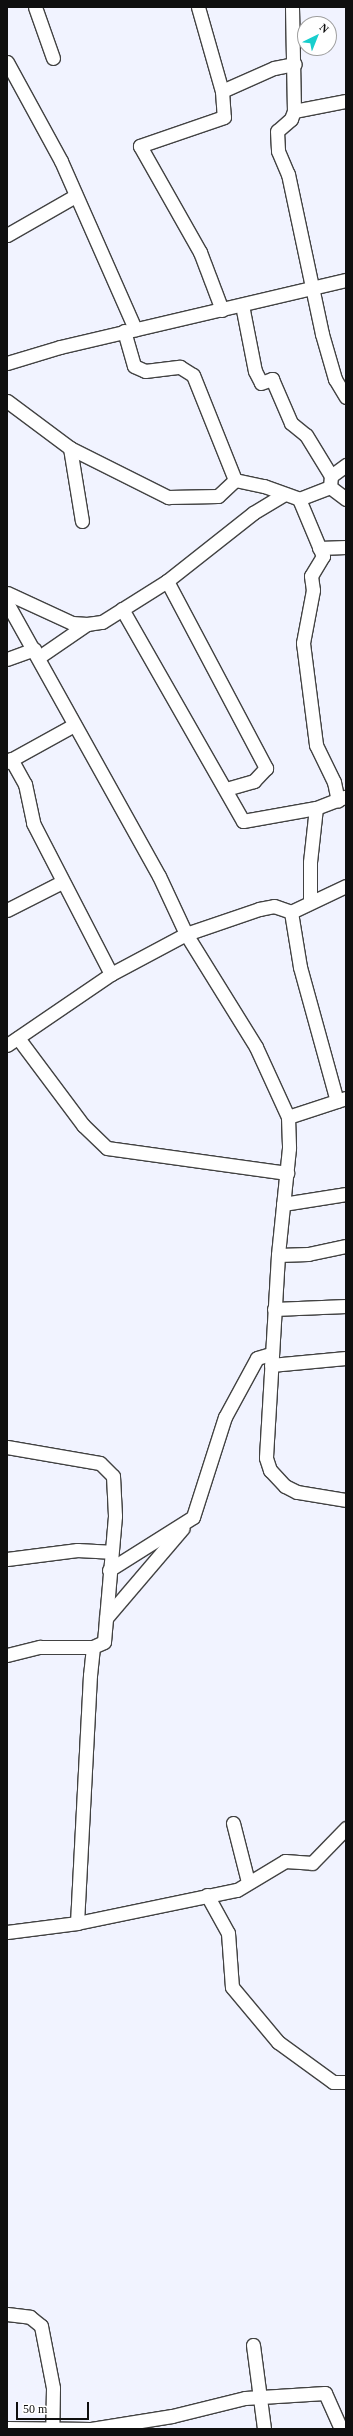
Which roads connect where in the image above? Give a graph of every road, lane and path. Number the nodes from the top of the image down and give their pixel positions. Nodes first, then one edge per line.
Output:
1 (35, 7) edge
2 (198, 7) edge
3 (293, 7) edge
4 (53, 58) dead end
5 (7, 62) edge
6 (295, 64) junction
7 (222, 91) junction
8 (346, 101) edge
9 (294, 111) junction
10 (75, 196) junction
11 (7, 235) edge
12 (346, 280) edge
13 (314, 289) junction
14 (242, 304) junction
15 (222, 310) junction
16 (129, 330) junction
17 (7, 363) edge
18 (346, 397) edge
19 (7, 401) edge
20 (70, 448) junction
21 (346, 466) edge
22 (235, 480) junction
23 (331, 482) junction
24 (285, 494) junction
25 (299, 499) junction
26 (346, 499) edge
27 (82, 521) dead end
28 (346, 547) edge
29 (319, 548) junction
30 (167, 581) junction
31 (7, 593) edge
32 (7, 603) edge
33 (122, 609) junction
34 (87, 624) junction
35 (36, 653) junction
36 (7, 660) edge
37 (74, 725) junction
38 (9, 760) edge
39 (340, 784) edge
40 (226, 789) junction
41 (342, 799) edge
42 (316, 808) junction
43 (62, 882) junction
44 (346, 886) edge
45 (310, 901) junction
46 (7, 910) edge
47 (291, 912) junction
48 (186, 934) junction
49 (111, 974) junction
50 (18, 1038) junction
51 (7, 1045) edge
52 (341, 1099) edge
53 (288, 1117) junction
54 (287, 1173) junction
55 (346, 1194) edge
56 (283, 1204) junction
57 (346, 1246) edge
58 (278, 1255) junction
59 (346, 1306) edge
60 (274, 1309) junction
61 (346, 1358) edge
62 (271, 1359) junction
63 (7, 1446) edge
64 (346, 1500) edge
65 (193, 1517) junction
66 (110, 1552) junction
67 (7, 1559) edge
68 (109, 1570) junction
69 (106, 1618) junction
70 (93, 1647) junction
71 (7, 1655) edge
72 (233, 1823) dead end
73 (346, 1828) edge
74 (248, 1882) junction
75 (206, 1895) junction
76 (77, 1923) junction
77 (10, 1934) edge
78 (346, 2082) edge
79 (7, 2314) edge
80 (252, 2345) dead end
81 (260, 2397) junction
82 (7, 2428) edge
83 (44, 2428) edge
84 (264, 2429) edge
85 (341, 2429) edge

1 - 4 street
2 - 7 street
3 - 6 street
5 - 10 street
6 - 7 street
6 - 9 street
7 - 15 street
8 - 9 street
9 - 13 street
10 - 11 street
10 - 16 street
12 - 13 street
13 - 14 street
13 - 18 street
14 - 15 street
14 - 23 street
15 - 16 street
16 - 17 street
16 - 22 street
19 - 20 street
20 - 22 street
20 - 27 street
21 - 23 street
22 - 24 street
23 - 25 street
23 - 26 street
24 - 25 street
24 - 30 street
25 - 29 street
28 - 29 street
29 - 39 street
30 - 33 street
30 - 40 street
31 - 34 street
32 - 35 street
33 - 34 street
33 - 40 street
34 - 35 street
35 - 36 street
35 - 37 street
37 - 38 street
37 - 48 street
38 - 43 street
39 - 41 street
40 - 42 street
41 - 42 street
42 - 45 street
43 - 46 street
43 - 49 street
44 - 45 street
45 - 47 street
47 - 48 street
47 - 52 street
48 - 49 street
48 - 53 street
49 - 50 street
50 - 51 street
50 - 54 street
52 - 53 street
53 - 54 street
54 - 56 street
55 - 56 street
56 - 58 street
57 - 58 street
58 - 60 street
59 - 60 street
60 - 62 street
61 - 62 street
62 - 64 street
62 - 65 street
63 - 66 street
65 - 68 street
65 - 69 street
66 - 67 street
66 - 68 street
68 - 69 street
69 - 70 street
70 - 71 street
70 - 76 street
72 - 74 street
73 - 74 street
74 - 75 street
75 - 76 street
75 - 78 street
76 - 77 street
79 - 83 street
80 - 81 street
81 - 83 street
81 - 84 street
81 - 85 street
82 - 83 street

